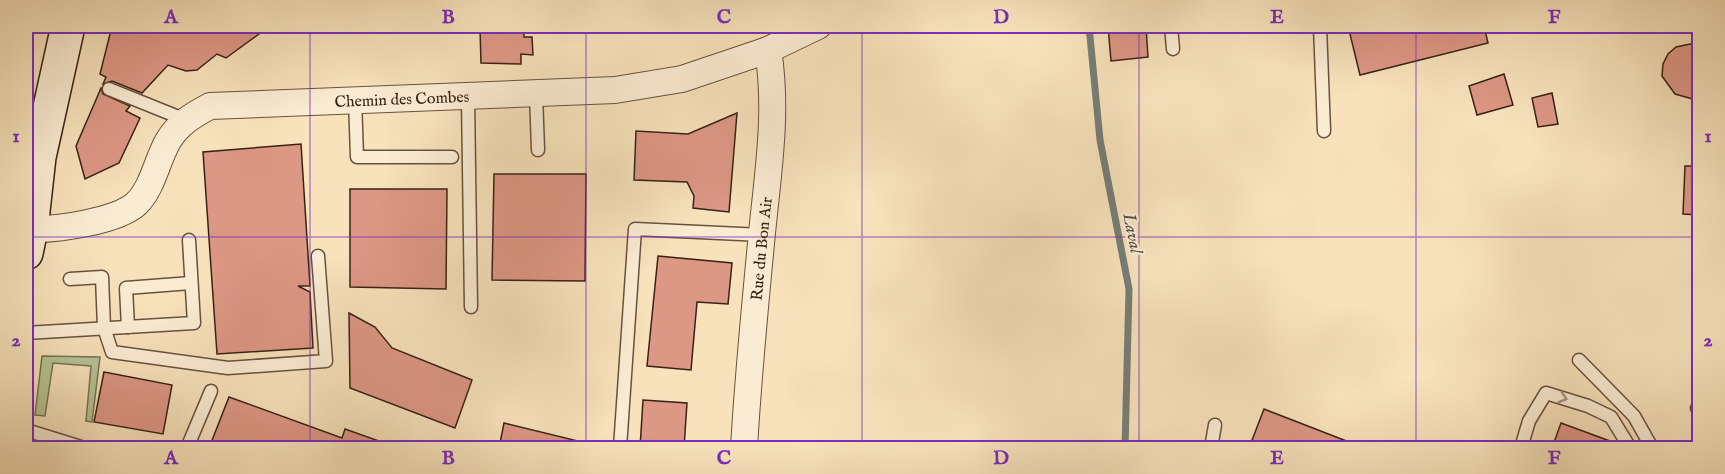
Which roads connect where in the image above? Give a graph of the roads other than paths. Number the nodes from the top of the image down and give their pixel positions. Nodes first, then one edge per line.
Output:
1 (55, 26) edge
2 (68, 26) edge
3 (818, 26) edge
4 (1171, 26) edge
5 (1320, 26) edge
6 (1173, 49) dead end
7 (768, 50) junction
8 (109, 89) dead end
9 (536, 94) junction
10 (468, 97) junction
11 (355, 99) junction
12 (186, 120) junction
13 (1324, 131) dead end
14 (538, 150) dead end
15 (452, 157) dead end
16 (26, 168) edge
17 (762, 235) junction
18 (189, 240) dead end
19 (28, 241) edge
20 (318, 256) dead end
21 (70, 279) dead end
22 (191, 283) junction
23 (471, 307) dead end
24 (128, 327) junction
25 (104, 328) junction
26 (26, 333) edge
27 (1579, 360) dead end
28 (211, 391) dead end
29 (1215, 425) dead end
30 (26, 430) edge
31 (1700, 447) edge
32 (84, 448) edge
33 (187, 448) edge
34 (620, 448) edge
35 (744, 448) edge
36 (1211, 448) edge
37 (1521, 448) edge
38 (1630, 448) edge
39 (1652, 448) edge
40 (1693, 448) edge

1 - 16 street
2 - 19 street
3 - 7 street, Chemin des Combes
4 - 6 lane
5 - 13 lane
7 - 9 street, Chemin des Combes
7 - 17 street, Rue du Bon Air
8 - 12 lane
9 - 10 street, Chemin des Combes
9 - 14 lane
10 - 11 street, Chemin des Combes
10 - 23 lane
11 - 12 street, Chemin des Combes
11 - 15 lane
12 - 19 street, Chemin des Combes
17 - 34 lane
17 - 35 street, Rue du Bon Air
18 - 22 lane
20 - 25 lane
21 - 25 lane
22 - 24 lane
22 - 24 lane
24 - 25 lane
25 - 26 lane
27 - 39 lane
28 - 33 lane
29 - 36 lane
30 - 32 lane
31 - 40 lane
37 -> 38 lane

